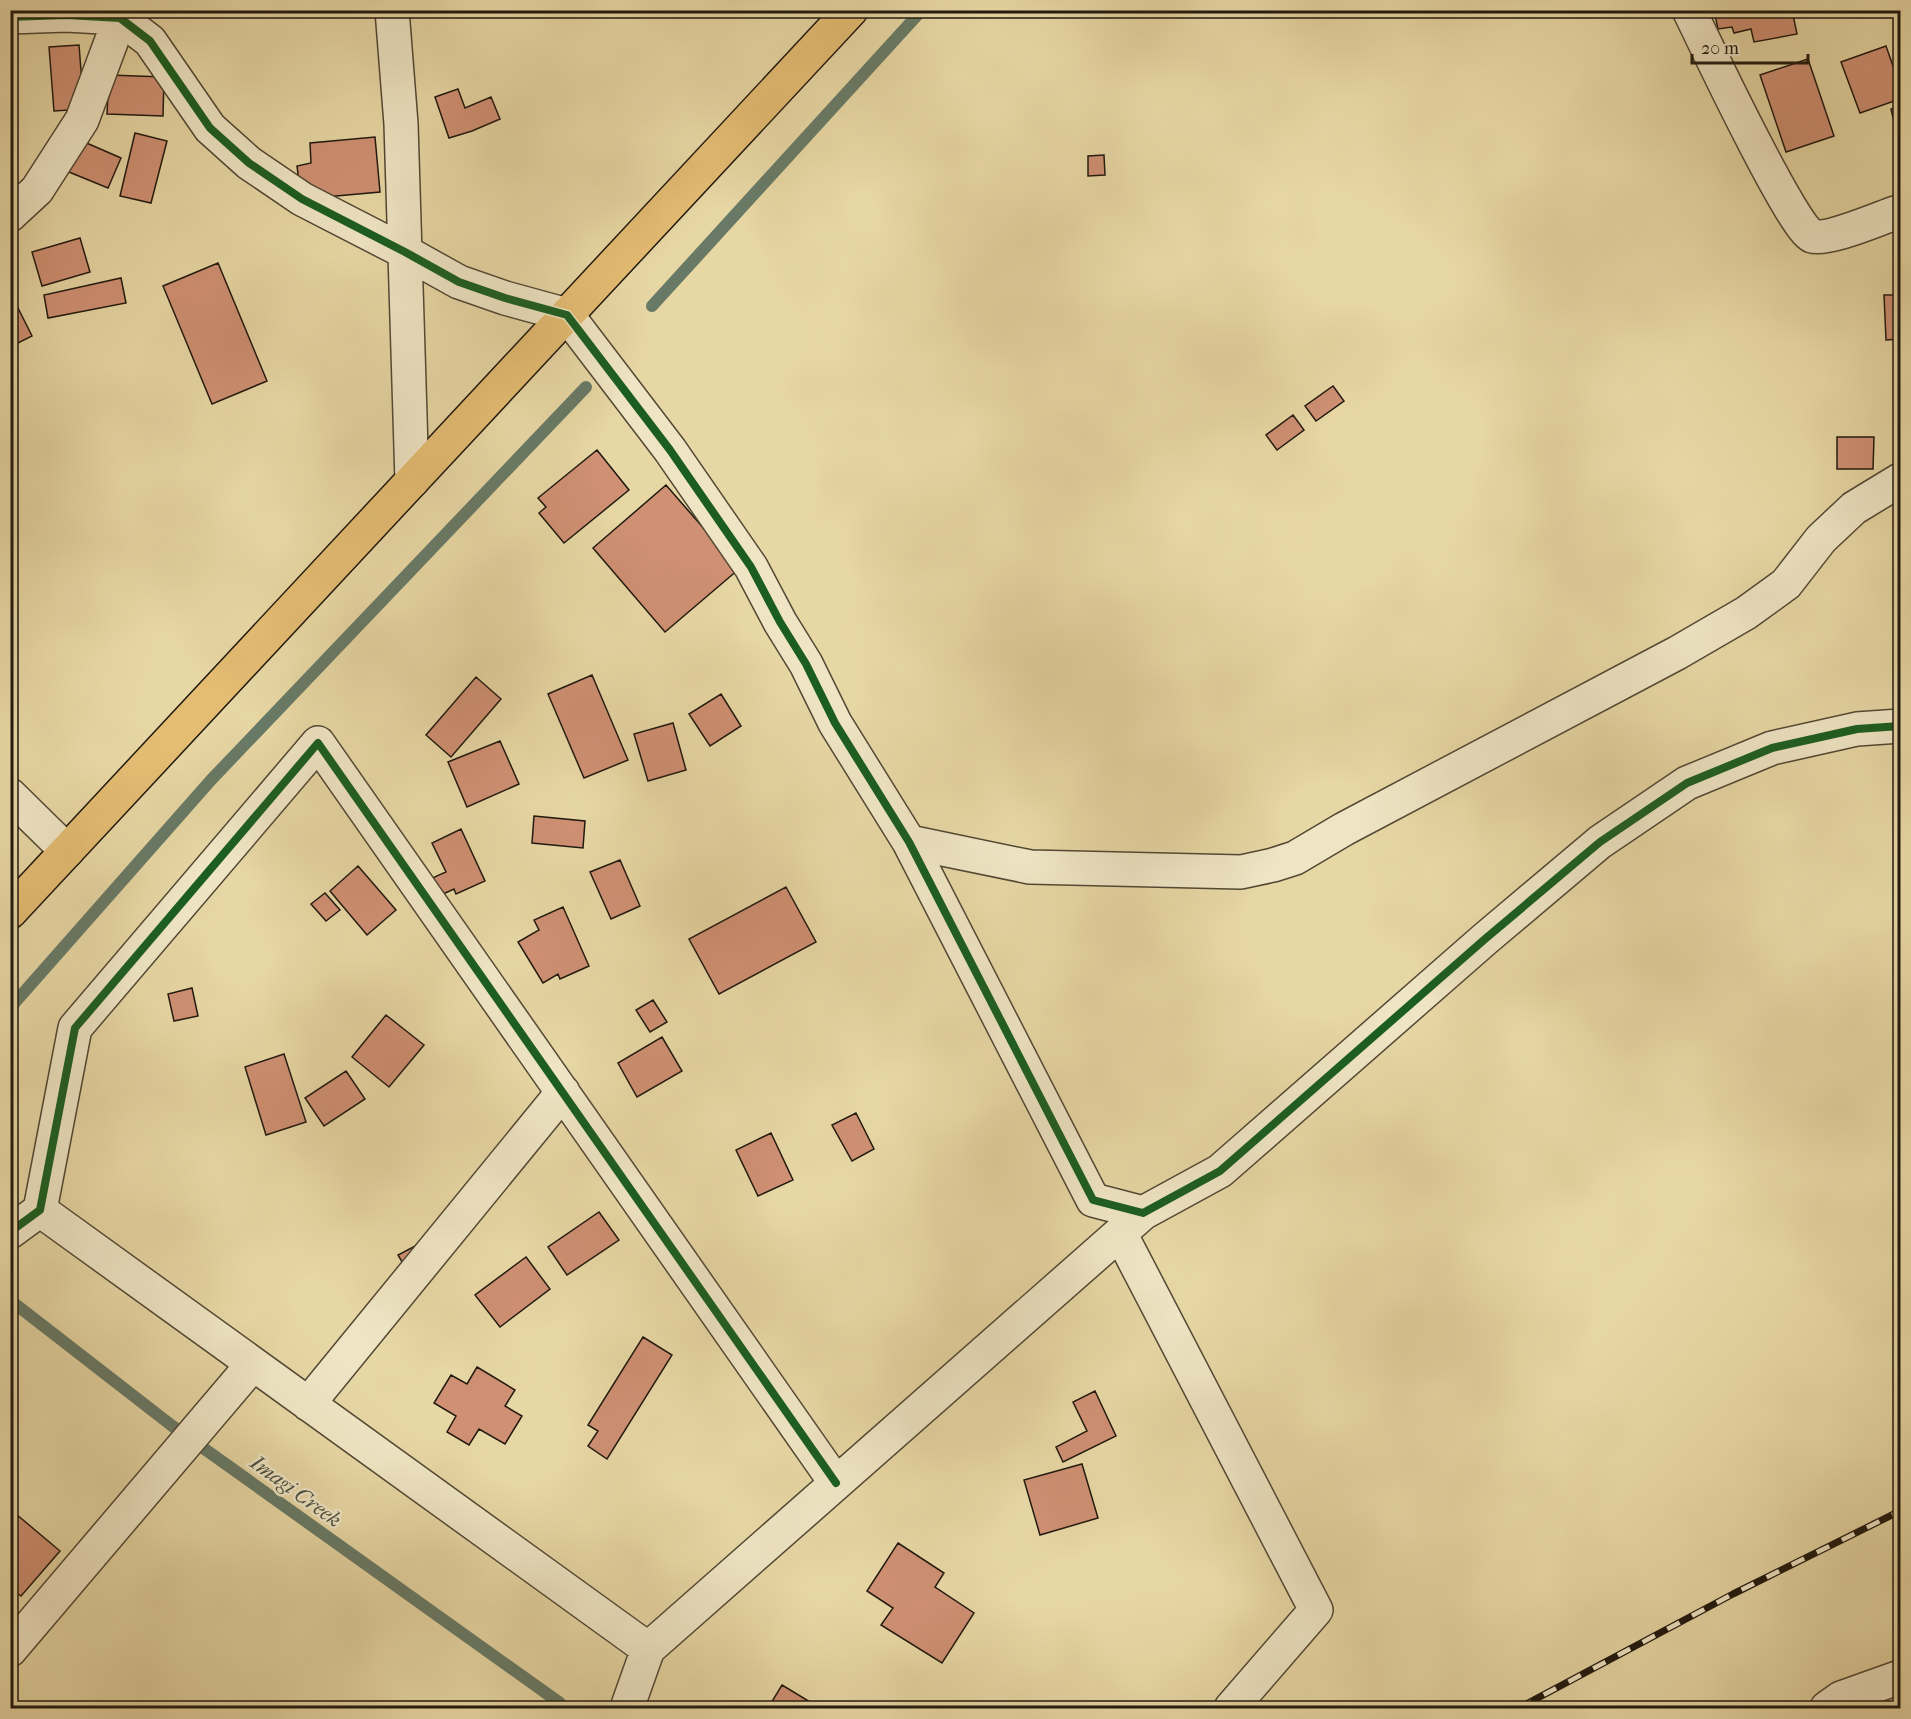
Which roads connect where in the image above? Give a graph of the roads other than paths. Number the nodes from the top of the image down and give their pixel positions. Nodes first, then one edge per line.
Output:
1 (392, 10) edge
2 (850, 10) edge
3 (1689, 10) edge
4 (119, 14) edge
5 (10, 17) edge
6 (1895, 213) dead end
7 (10, 215) edge
8 (405, 252) junction
9 (567, 315) junction
10 (1900, 480) edge
11 (412, 481) junction
12 (1900, 726) edge
13 (10, 795) edge
14 (909, 842) junction
15 (68, 851) junction
16 (10, 912) edge
17 (563, 1092) junction
18 (39, 1210) junction
19 (1131, 1223) junction
20 (10, 1232) edge
21 (253, 1364) junction
22 (308, 1404) junction
23 (836, 1483) junction
24 (648, 1649) junction
25 (10, 1650) edge
26 (1900, 1677) edge
27 (627, 1708) edge
28 (1231, 1708) edge
29 (1827, 1708) edge

1 - 8 street
2 - 9 highway
3 - 6 street
4 - 5 street
4 - 7 street
4 - 8 street
8 - 9 street
8 - 11 street
9 - 11 highway
9 - 14 street
10 - 14 street
11 - 15 highway
12 - 19 street
13 - 15 street
14 - 19 street
15 - 16 highway
17 - 18 street
17 - 22 street
17 - 23 street
18 - 20 street
18 - 21 street
19 - 23 street
19 - 28 street
21 - 22 street
21 - 25 street
22 - 24 street
23 - 24 street
24 - 27 street
26 - 29 street

